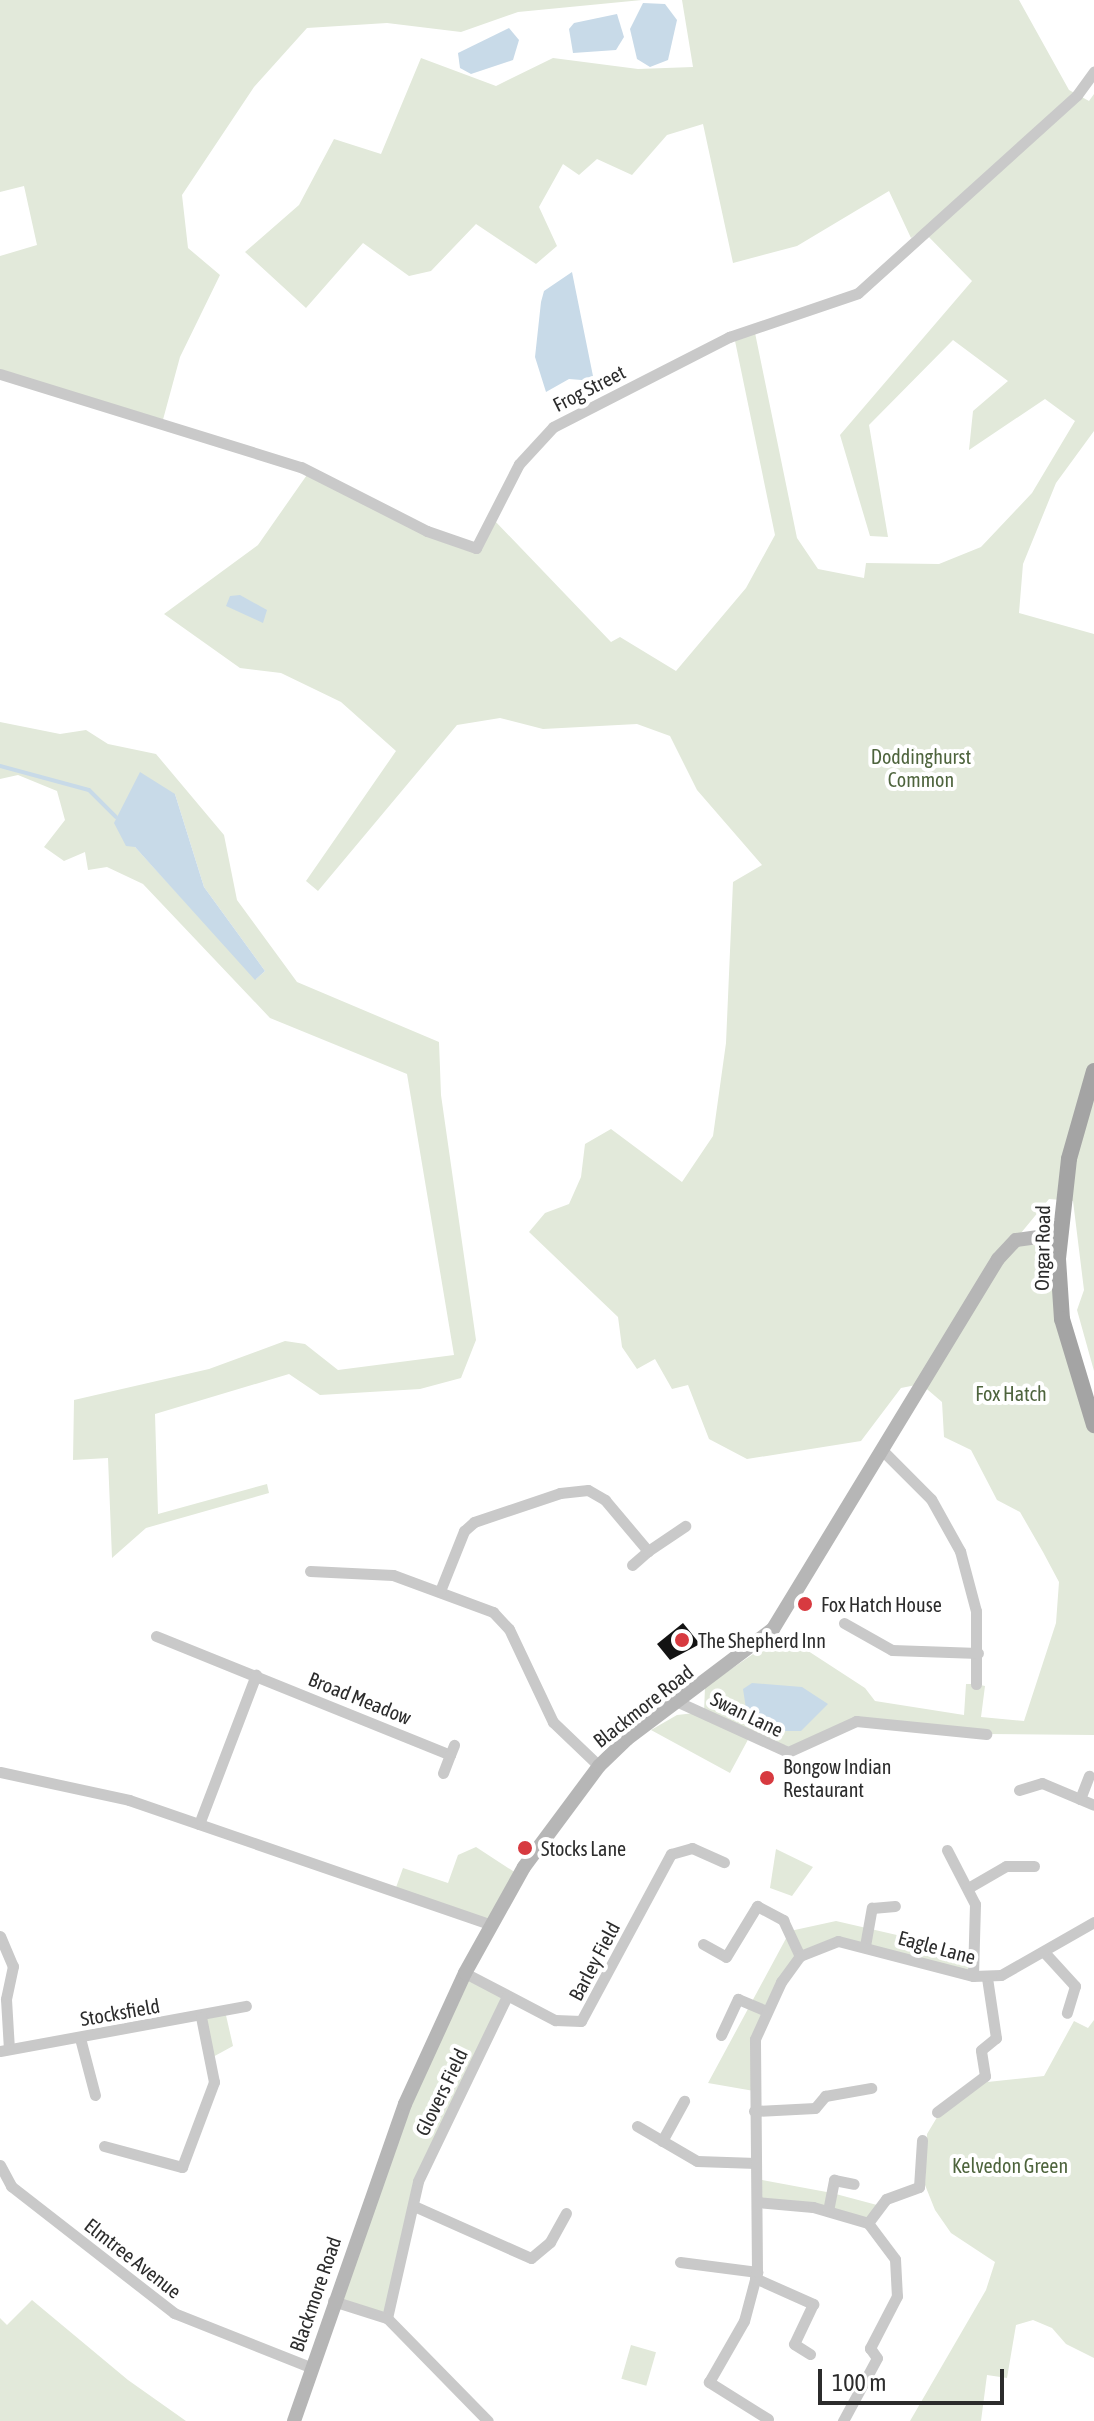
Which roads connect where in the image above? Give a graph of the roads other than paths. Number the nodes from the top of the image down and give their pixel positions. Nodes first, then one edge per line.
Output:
1 (1094, 72) edge
2 (0, 374) edge
3 (1094, 1071) edge
4 (1060, 1234) junction
5 (1094, 1425) edge
6 (882, 1450) junction
7 (685, 1526) dead end
8 (648, 1551) junction
9 (632, 1565) dead end
10 (310, 1571) dead end
11 (440, 1591) junction
12 (844, 1623) dead end
13 (156, 1636) dead end
14 (978, 1653) junction
15 (256, 1675) junction
16 (976, 1684) dead end
17 (676, 1701) junction
18 (986, 1734) dead end
19 (599, 1766) junction
20 (0, 1772) edge
21 (443, 1773) dead end
22 (1089, 1776) dead end
23 (1019, 1790) dead end
24 (1080, 1799) junction
25 (1094, 1805) edge
26 (199, 1824) junction
27 (947, 1850) dead end
28 (724, 1862) dead end
29 (1034, 1866) dead end
30 (968, 1888) junction
31 (895, 1906) dead end
32 (1094, 1922) edge
33 (490, 1924) junction
34 (0, 1936) edge
35 (703, 1944) dead end
36 (865, 1946) junction
37 (1044, 1952) junction
38 (800, 1956) junction
39 (465, 1973) junction
40 (973, 1976) junction
41 (987, 1978) junction
42 (507, 1996) junction
43 (246, 2006) dead end
44 (766, 2011) junction
45 (1067, 2013) dead end
46 (201, 2017) junction
47 (721, 2035) dead end
48 (80, 2038) junction
49 (4, 2050) edge
50 (871, 2088) dead end
51 (95, 2095) dead end
52 (684, 2101) dead end
53 (754, 2111) junction
54 (937, 2112) dead end
55 (637, 2126) dead end
56 (922, 2140) dead end
57 (662, 2141) junction
58 (104, 2146) dead end
59 (756, 2163) junction
60 (0, 2165) edge
61 (854, 2184) dead end
62 (757, 2202) junction
63 (414, 2206) junction
64 (828, 2211) junction
65 (566, 2213) dead end
66 (868, 2223) junction
67 (680, 2262) dead end
68 (756, 2275) junction
69 (333, 2301) junction
70 (387, 2318) junction
71 (810, 2354) dead end
72 (310, 2367) junction
73 (768, 2419) edge
74 (294, 2421) edge
75 (488, 2421) edge
76 (843, 2421) edge

1 - 2 street, Frog Street
3 - 4 main road, Ongar Road
4 - 5 main road, Ongar Road
4 - 6 street, Blackmore Road
6 - 14 street
6 - 17 street, Blackmore Road
7 - 8 street
8 - 9 street
8 - 11 street
10 - 11 street
11 - 19 street
12 - 14 street
13 - 15 street, Broad Meadow
14 - 16 street
15 - 21 street, Broad Meadow
15 - 26 street
17 - 18 street, Swan Lane
17 - 19 street, Blackmore Road
19 - 33 street, Blackmore Road
20 - 26 street
22 - 24 street
23 - 24 street
24 - 25 street
26 - 33 street
27 - 30 street
28 - 42 street, Barley Field
29 - 30 street
30 - 40 street
31 - 36 street
32 - 37 street, Eagle Lane
33 - 39 street, Blackmore Road
34 - 49 street
35 - 38 street
36 - 38 street
36 - 40 street, Eagle Lane
37 - 41 street, Eagle Lane
37 - 45 street
38 - 44 street
39 - 42 street, Barley Field
39 - 69 street, Blackmore Road
40 - 41 street, Eagle Lane
41 - 54 street, Eagle Lane
42 - 63 street, Glovers Field
43 - 46 street, Stocksfield
44 - 47 street
44 - 53 street
46 - 48 street, Stocksfield
46 - 58 street
48 - 49 street, Stocksfield
48 - 51 street
50 - 53 street
52 - 57 street
53 - 59 street
55 - 57 street
56 - 66 street
57 - 59 street
59 - 62 street
60 - 72 street, Elmtree Avenue
61 - 64 street
62 - 64 street
62 - 68 street
63 - 65 street
63 - 70 street, Glovers Field
64 - 66 street
66 - 76 street
67 - 68 street
68 - 71 street
68 - 73 street
69 - 70 street
69 - 72 street, Blackmore Road
70 - 75 street
72 - 74 street, Blackmore Road

